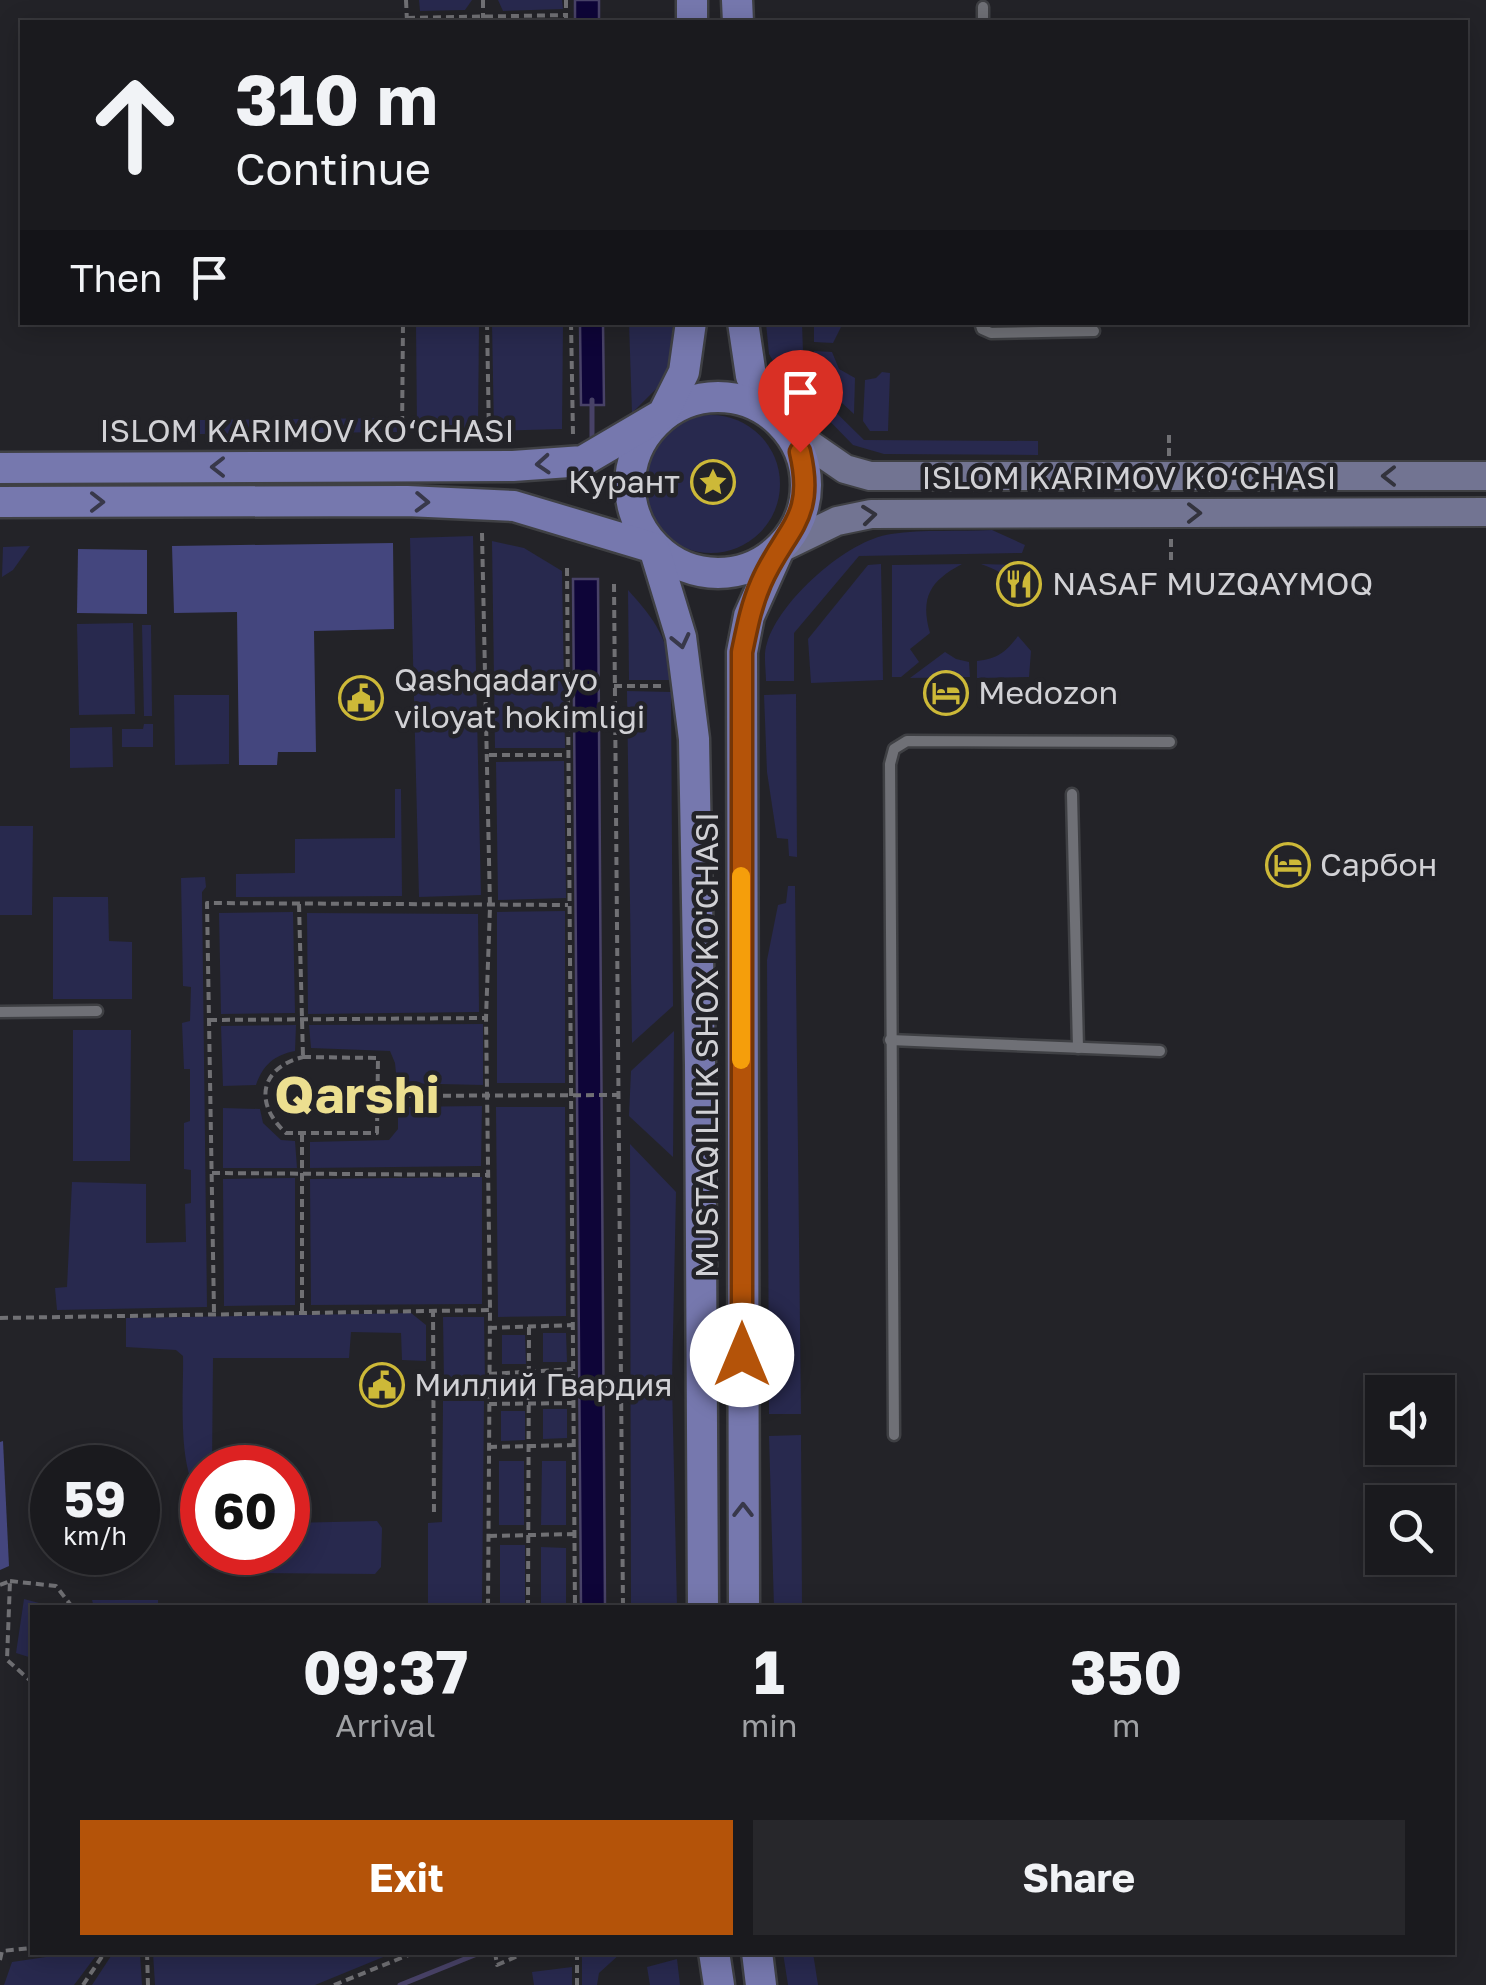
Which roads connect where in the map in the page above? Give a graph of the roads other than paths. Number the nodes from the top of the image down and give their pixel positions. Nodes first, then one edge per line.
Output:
1 (983, 7) dead end
2 (982, 20) edge
3 (692, 325) edge
4 (742, 325) edge
5 (981, 325) edge
6 (1094, 331) dead end
7 (663, 414) junction
8 (787, 429) junction
9 (0, 468) edge
10 (1486, 476) edge
11 (0, 502) edge
12 (1486, 512) edge
13 (654, 548) junction
14 (778, 550) junction
15 (1170, 742) dead end
16 (1072, 794) dead end
17 (97, 1011) dead end
18 (0, 1012) edge
19 (890, 1040) junction
20 (1078, 1048) junction
21 (1160, 1051) dead end
22 (894, 1435) dead end
23 (703, 1605) edge
24 (744, 1605) edge
25 (714, 1955) edge
26 (757, 1955) edge
27 (719, 1985) edge
28 (761, 1985) edge

1 - 2 lane
3 - 7 main road
4 - 8 main road
5 - 6 lane
7 - 8 main road
7 -> 9 main road, ISLOM KARIMOV KO‘CHASI
7 - 13 main road
10 -> 8 main road, ISLOM KARIMOV KO‘CHASI
8 - 14 main road
11 -> 13 main road
14 -> 12 main road, ISLOM KARIMOV KO‘CHASI
13 - 14 main road
13 -> 23 main road, MUSTAQILLIK SHOX KO'CHASI
24 -> 14 main road, MUSTAQILLIK SHOX KO'CHASI
15 - 19 lane
16 - 20 lane
17 - 18 lane
19 - 20 lane
19 - 22 lane
20 - 21 lane
25 - 27 main road
26 - 28 main road

